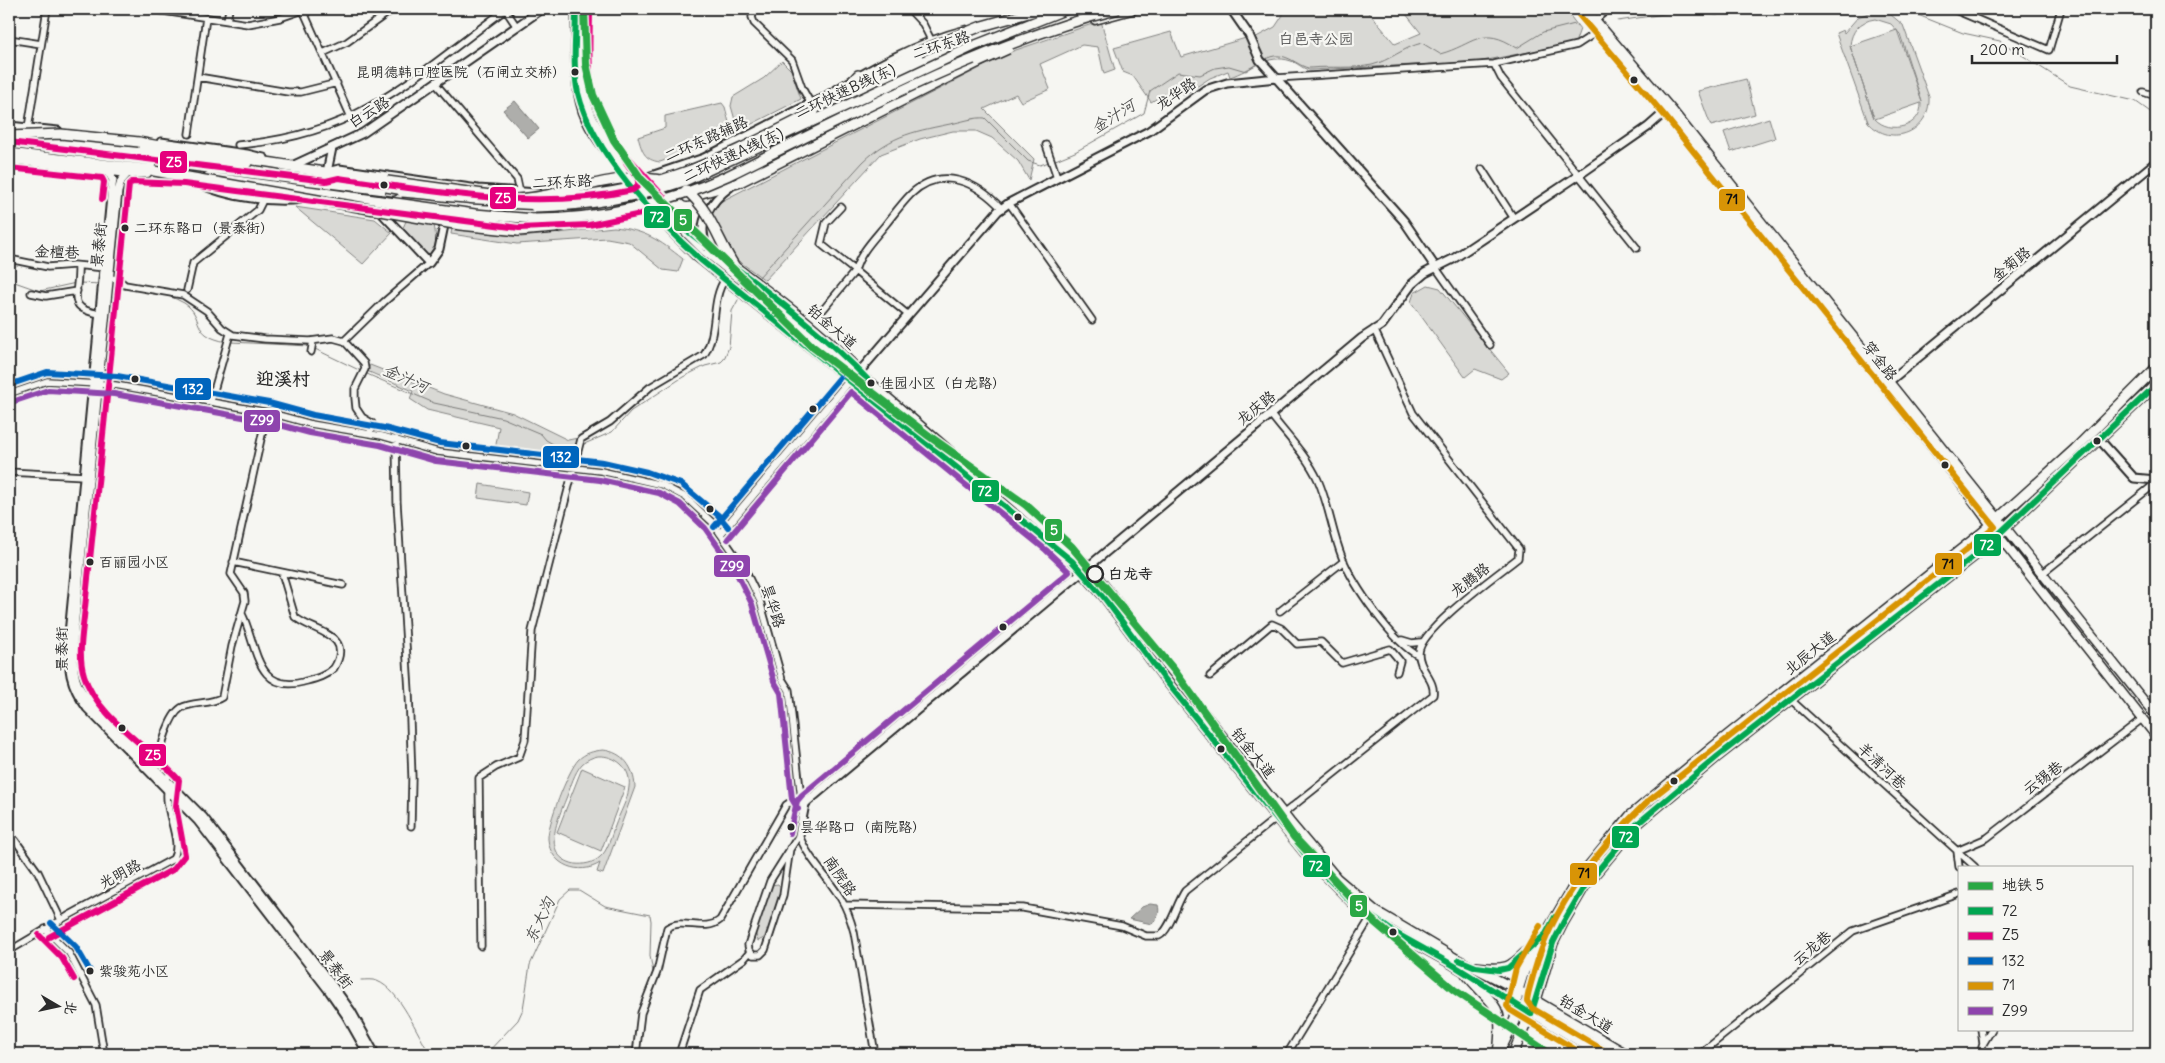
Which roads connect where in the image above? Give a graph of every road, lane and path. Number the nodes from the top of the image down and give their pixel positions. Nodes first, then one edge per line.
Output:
1 (47, 9) edge
2 (150, 9) edge
3 (228, 9) edge
4 (304, 9) edge
5 (394, 9) edge
6 (513, 9) edge
7 (542, 9) edge
8 (576, 9) edge
9 (581, 9) edge
10 (755, 9) edge
11 (909, 9) edge
12 (1042, 9) edge
13 (1067, 9) edge
14 (1098, 9) edge
15 (1119, 9) edge
16 (1140, 9) edge
17 (1231, 9) edge
18 (1576, 9) edge
19 (1586, 9) edge
20 (1609, 9) edge
21 (1953, 9) edge
22 (2061, 9) edge
23 (1963, 10) edge
24 (506, 11) edge
25 (1083, 13) edge
26 (206, 18) junction
27 (1596, 19) junction
28 (226, 21) junction
29 (517, 27) junction
30 (1597, 32) junction
31 (9, 39) edge
32 (931, 40) junction
33 (42, 44) junction
34 (985, 46) junction
35 (323, 53) junction
36 (1494, 64) junction
37 (940, 68) junction
38 (858, 75) junction
39 (198, 77) junction
40 (1277, 78) junction
41 (337, 83) junction
42 (436, 84) junction
43 (863, 87) junction
44 (2144, 92) dead end
45 (841, 94) junction
46 (2156, 96) edge
47 (813, 111) junction
48 (1665, 112) junction
49 (350, 115) junction
50 (9, 126) edge
51 (28, 128) junction
52 (189, 134) dead end
53 (9, 138) edge
54 (238, 144) dead end
55 (1046, 145) dead end
56 (332, 148) junction
57 (776, 150) junction
58 (9, 153) edge
59 (9, 159) edge
60 (2156, 162) edge
61 (292, 166) junction
62 (1482, 169) dead end
63 (107, 170) junction
64 (154, 171) junction
65 (328, 172) junction
66 (128, 173) junction
67 (185, 175) junction
68 (1579, 176) junction
69 (338, 177) junction
70 (1057, 178) junction
71 (633, 181) junction
72 (731, 186) junction
73 (402, 192) junction
74 (520, 193) junction
75 (335, 194) junction
76 (264, 198) junction
77 (367, 199) junction
78 (652, 203) junction
79 (1009, 203) junction
80 (841, 207) dead end
81 (1002, 209) junction
82 (447, 211) junction
83 (604, 214) junction
84 (1513, 217) junction
85 (709, 248) junction
86 (1638, 248) dead end
87 (721, 257) junction
88 (9, 261) edge
89 (429, 263) junction
90 (78, 268) junction
91 (1436, 268) junction
92 (105, 269) junction
93 (713, 270) junction
94 (855, 271) junction
95 (725, 279) junction
96 (107, 280) junction
97 (78, 289) junction
98 (187, 290) dead end
99 (31, 294) dead end
100 (105, 294) junction
101 (822, 311) dead end
102 (100, 314) junction
103 (907, 314) junction
104 (1092, 320) dead end
105 (1374, 330) junction
106 (230, 336) junction
107 (313, 340) junction
108 (344, 341) junction
109 (1490, 345) dead end
110 (311, 352) dead end
111 (2156, 368) edge
112 (860, 372) junction
113 (850, 380) junction
114 (96, 384) junction
115 (1885, 384) junction
116 (2156, 385) edge
117 (878, 389) junction
118 (9, 394) edge
119 (211, 401) junction
120 (268, 412) junction
121 (1270, 415) junction
122 (370, 434) junction
123 (396, 439) junction
124 (2099, 439) junction
125 (573, 469) junction
126 (9, 472) edge
127 (972, 474) junction
128 (84, 476) junction
129 (2156, 482) edge
130 (1999, 518) junction
131 (1991, 525) junction
132 (2007, 528) junction
133 (721, 533) junction
134 (1998, 535) junction
135 (1344, 560) junction
136 (234, 562) junction
137 (1089, 566) junction
138 (282, 573) junction
139 (1082, 573) junction
140 (2042, 573) junction
141 (344, 585) dead end
142 (1280, 611) dead end
143 (242, 614) junction
144 (1398, 639) junction
145 (1421, 642) junction
146 (1419, 656) junction
147 (1397, 672) dead end
148 (1210, 676) dead end
149 (1790, 699) junction
150 (2155, 712) edge
151 (2142, 719) junction
152 (2156, 736) edge
153 (168, 783) junction
154 (805, 804) junction
155 (1280, 816) junction
156 (411, 826) dead end
157 (799, 835) junction
158 (9, 842) edge
159 (790, 848) junction
160 (1957, 851) junction
161 (1959, 866) edge
162 (1974, 866) edge
163 (1958, 894) edge
164 (844, 905) junction
165 (1371, 917) junction
166 (60, 920) junction
167 (45, 929) junction
168 (1546, 934) junction
169 (481, 946) dead end
170 (9, 951) edge
171 (750, 952) junction
172 (1476, 967) junction
173 (1466, 974) junction
174 (1518, 990) junction
175 (1536, 1000) junction
176 (1516, 1003) junction
177 (1531, 1014) junction
178 (1981, 1030) edge
179 (1991, 1030) edge
180 (1983, 1044) junction
181 (104, 1054) edge
182 (368, 1054) edge
183 (375, 1054) edge
184 (636, 1054) edge
185 (679, 1054) edge
186 (875, 1054) edge
187 (1287, 1054) edge
188 (1498, 1054) edge
189 (1513, 1054) edge
190 (1600, 1054) edge
191 (1627, 1054) edge
192 (1700, 1054) edge
193 (1980, 1054) edge

1 - 33 street
2 - 26 street
3 - 28 street
4 - 28 street
4 - 35 street
5 - 35 street
6 - 24 street
7 - 29 street, 白云路
8 - 71 main road
9 - 71 main road
10 - 47 street
11 - 32 street
12 - 32 street, 二环东路辅路
12 - 45 main road, bridge
13 - 73 main road, 二环快速B线(东), bridge
14 - 34 main road, 二环东路
15 - 25 main road, 二环快速A线(东), bridge
16 - 37 street
17 - 40 street
18 - 30 main road, 穿金路
19 - 27 main road, 穿金路
20 - 27 street
21 - 23 street
22 - 23 street
24 - 29 street
24 - 49 street
25 - 43 main road, 二环东路
25 - 64 main road, 二环快速A线(东), bridge
25 - 72 main road, bridge
26 - 28 street
26 - 39 street
27 - 115 main road, 穿金路
29 - 42 street, 白云路
30 - 36 street, 龙华路
30 - 48 main road, 穿金路
31 - 33 street
32 - 38 street, 二环东路辅路
33 - 51 street
34 - 37 main road
34 - 47 main road, 二环东路
35 - 41 street
36 - 40 street, 龙华路
36 - 68 street
37 - 57 street
38 - 45 main road
38 - 47 street, 二环东路辅路
39 - 41 street
39 - 52 street
40 - 70 street, 龙华路
40 - 91 street
41 - 49 street
42 - 56 street, 白云路
42 - 74 street
43 - 45 main road
43 - 47 main road, 二环东路
44 - 46 street
45 - 47 main road
47 - 69 main road, 二环东路, bridge
47 - 71 street, 二环东路辅路
48 - 68 street, 龙庆路
48 - 115 main road, 穿金路
49 - 54 street
50 - 51 street
51 - 61 street
53 - 61 main road
53 - 61 main road, bridge
53 - 69 main road
53 - 73 main road, 二环快速B线(东), bridge
55 - 70 street
56 - 61 street, 白云路
56 - 65 street
57 - 72 street
57 - 78 street
58 - 64 main road, 二环快速A线(东)
59 - 63 main road
60 - 115 street, 金菊路
61 - 65 main road
62 - 84 street
63 - 66 main road
63 - 92 street, 景泰街
64 - 83 main road, bridge
65 - 69 main road
65 - 74 street, 二环东路辅路
66 - 67 main road
66 - 96 street, 景泰街
67 - 75 main road
67 - 76 street
68 - 84 street, 龙庆路
68 - 86 street
70 - 79 street, 龙华路
71 - 74 street, 二环东路辅路
71 - 78 main road
72 - 78 main road
72 - 85 street
73 - 117 main road, bridge
75 - 76 street
75 - 77 street
76 - 98 street
77 - 82 street
77 - 89 street
78 - 83 street
78 - 85 main road, 铂金大道
78 - 93 main road, 铂金大道
79 - 81 street, 龙华路
79 - 104 street
80 - 94 street
81 - 94 street
81 - 103 street, 龙华路
82 - 83 street
82 - 89 street
84 - 91 street, 龙庆路
85 - 87 main road, 铂金大道
87 - 93 main road
87 - 112 main road, 铂金大道
88 - 90 street, 金檀巷
88 - 92 street, 金檀巷
89 - 108 street
90 - 92 street, 金檀巷
90 - 97 street
91 - 105 street, 龙庆路
91 - 109 street
92 - 96 street, 景泰街
93 - 95 main road, 铂金大道
94 - 101 street
94 - 103 street
95 - 113 main road, 铂金大道
95 - 125 street
96 - 100 street, 景泰街
96 - 106 street
97 - 99 street
97 - 102 street
100 - 102 street, 景泰街
100 - 114 street, 景泰街
102 - 114 street, 景泰街
103 - 112 street, 龙华路
105 - 121 street, 龙庆路
105 - 145 street, 龙腾路
106 - 107 street
106 - 119 street
107 - 108 street
107 - 110 street
108 - 122 street
111 - 130 main road, 北辰大道
112 - 117 main road, 铂金大道
113 - 127 main road, 铂金大道
113 - 133 street
114 - 118 street, 昙华路
114 - 119 street, 昙华路
114 - 128 street, 景泰街
114 - 153 street, 景泰街
115 - 130 main road, 穿金路
115 - 131 main road, 穿金路
116 - 124 main road, 北辰大道
117 - 127 main road, 铂金大道
119 - 120 street, 昙华路
120 - 122 street, 昙华路
120 - 136 street
121 - 135 street
121 - 137 street, 龙庆路
122 - 123 street, 昙华路
123 - 125 street, 昙华路
123 - 156 street
124 - 129 street
124 - 132 main road, 北辰大道
125 - 133 street, 昙华路
125 - 169 street
126 - 128 street
127 - 137 main road, 铂金大道
127 - 139 main road, 铂金大道
128 - 153 street, 景泰街
129 - 140 street
130 - 131 main road, 北辰大道
130 - 132 main road, 穿金路
131 - 134 main road, 穿金路
131 - 168 main road, 北辰大道
132 - 134 main road, 北辰大道
132 - 140 main road, 穿金路
133 - 154 street, 昙华路
134 - 149 main road, 北辰大道
134 - 151 main road, 穿金路
135 - 142 street
135 - 144 street
136 - 138 street
136 - 143 street
137 - 139 street, 龙庆路
137 - 155 main road, 铂金大道
138 - 141 street
138 - 143 street
139 - 154 street
139 - 155 main road, 铂金大道
140 - 150 main road, 穿金路
143 - 153 street
144 - 145 street
144 - 146 street
145 - 146 street
146 - 155 street
147 - 148 street
149 - 160 street, 羊清河巷
149 - 175 main road, 北辰大道
151 - 152 main road, 穿金路
151 - 160 street, 云锡巷
153 - 166 street, 光明路
153 - 182 street, 景泰街
153 - 183 street, 景泰街
154 - 157 street
154 - 184 street
155 - 164 street
155 - 165 main road, 铂金大道
155 - 172 main road, 铂金大道
157 - 159 street
157 - 164 street, 南院路
158 - 166 street
159 - 171 street
159 - 171 street
160 - 161 street
160 - 162 street, 羊清河巷
163 - 192 street, 云龙巷
164 - 186 street, 南院路
165 - 173 main road, 铂金大道
165 - 187 street
166 - 167 street, 光明路
167 - 170 street, 光明路
167 - 181 street
168 - 172 main road
168 - 174 main road, 北辰大道
171 - 185 street
172 - 174 main road, 铂金大道
173 - 176 main road, 铂金大道
173 - 188 main road
174 - 175 main road, 铂金大道
174 - 176 main road, 北辰大道
175 - 177 main road, 北辰大道
175 - 191 main road, 铂金大道
176 - 177 main road, 铂金大道
176 - 188 main road, 北辰大道
177 - 189 main road, 北辰大道
177 - 190 main road, 铂金大道
178 - 180 street
179 - 180 street
180 - 193 street

